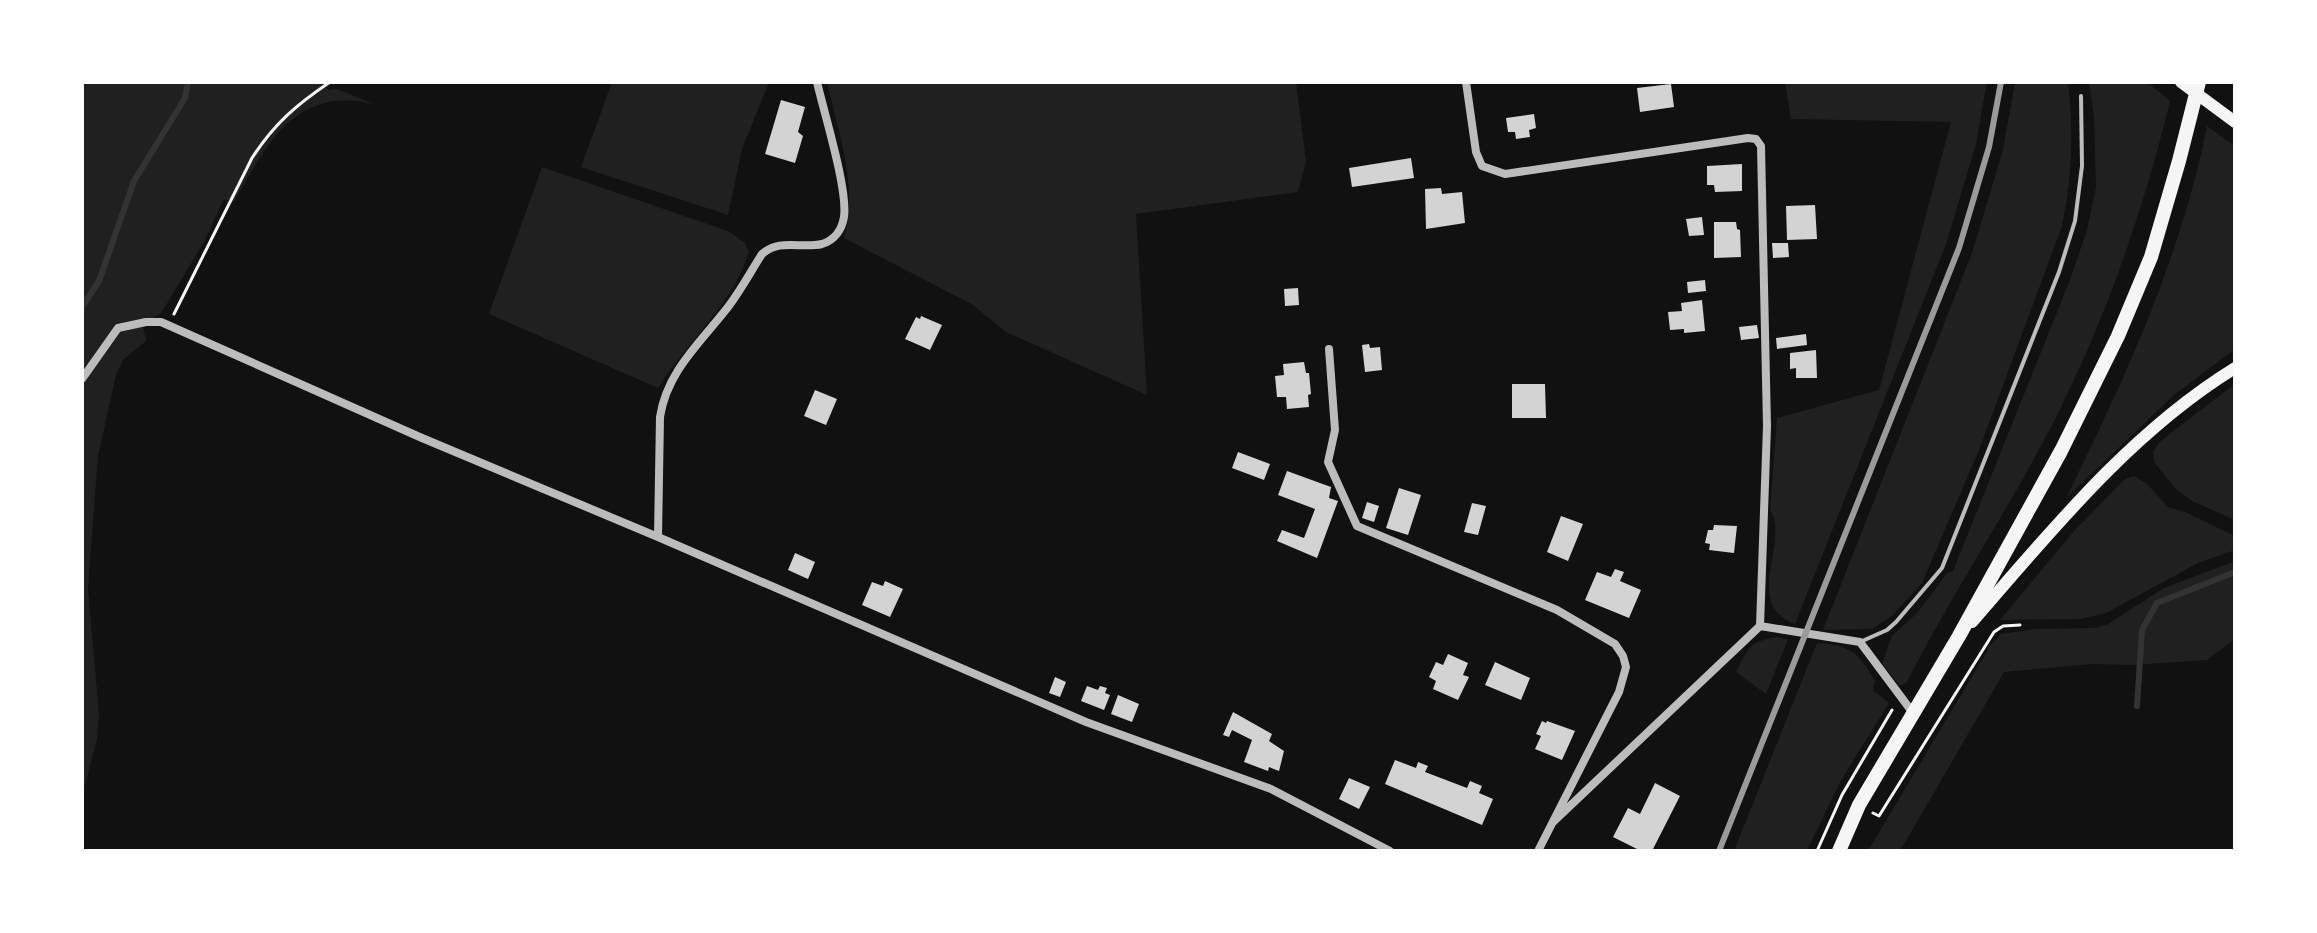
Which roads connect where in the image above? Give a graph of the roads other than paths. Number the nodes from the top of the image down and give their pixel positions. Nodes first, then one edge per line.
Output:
1 (817, 82) edge
2 (1466, 82) edge
3 (2181, 82) edge
4 (2199, 82) edge
5 (2081, 96) dead end
6 (2235, 122) edge
7 (1329, 349) dead end
8 (2235, 368) edge
9 (82, 379) edge
10 (658, 537) junction
11 (1760, 626) junction
12 (1959, 636) junction
13 (1860, 642) junction
14 (1913, 713) junction
15 (1553, 822) junction
16 (1390, 851) edge
17 (1538, 851) edge
18 (1839, 851) edge

1 - 10 street
2 - 11 street
3 - 6 main road
4 - 12 main road
5 - 13 lane
7 - 15 street
8 - 12 main road
9 - 10 street
10 - 16 street
11 - 13 street
11 - 15 street
12 - 14 main road
13 - 14 street
14 - 18 main road
15 - 17 street

